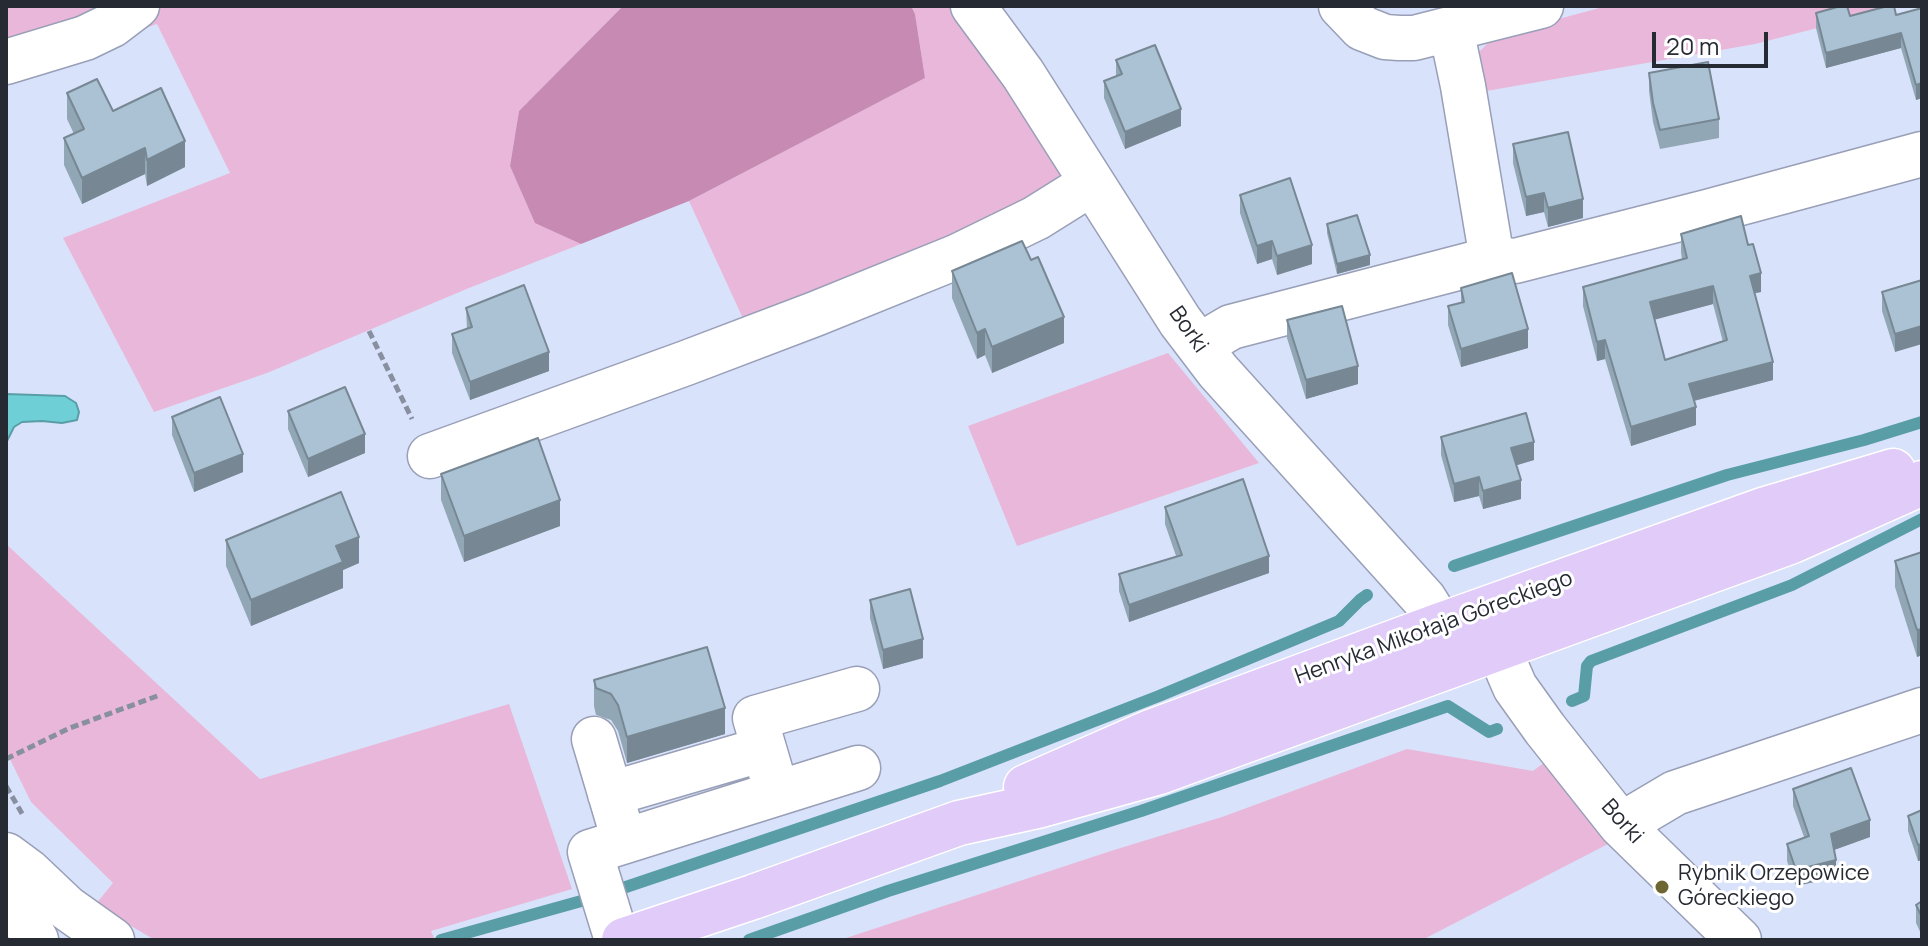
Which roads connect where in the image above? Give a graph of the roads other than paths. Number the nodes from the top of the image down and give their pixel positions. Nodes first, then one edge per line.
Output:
1 (137, 6) edge
2 (973, 6) edge
3 (1341, 6) edge
4 (1541, 6) edge
5 (1451, 29) junction
6 (6, 62) edge
7 (1922, 154) edge
8 (1092, 183) junction
9 (1492, 259) junction
10 (1199, 346) junction
11 (430, 456) road end
12 (1922, 463) edge
13 (1922, 483) edge
14 (1490, 630) junction
15 (1446, 645) junction
16 (857, 689) dead end
17 (1922, 710) edge
18 (594, 739) dead end
19 (764, 749) junction
20 (858, 768) dead end
21 (777, 793) junction
22 (610, 794) junction
23 (1621, 825) junction
24 (624, 842) junction
25 (6, 855) edge
26 (6, 892) edge
27 (36, 940) edge
28 (112, 940) edge
29 (617, 940) edge
30 (624, 940) edge
31 (1739, 940) edge

1 - 6 street
2 - 8 street, Borki
3 - 5 street
4 - 5 street
5 - 9 street
7 - 9 street
8 - 10 street, Borki
8 - 11 street
9 - 10 street
10 - 15 street, Borki
12 - 14 main road, Henryka Mikołaja Góreckiego
13 - 14 main road, Henryka Mikołaja Góreckiego
14 - 15 main road, Henryka Mikołaja Góreckiego
14 - 23 street, Borki
15 - 30 main road, Henryka Mikołaja Góreckiego
16 - 19 street
17 - 23 street
18 - 22 street
19 - 21 street
19 - 22 street
20 - 21 street
21 - 24 street
22 - 24 street
23 - 31 street, Borki
24 - 29 street
25 - 28 street
26 - 27 street

